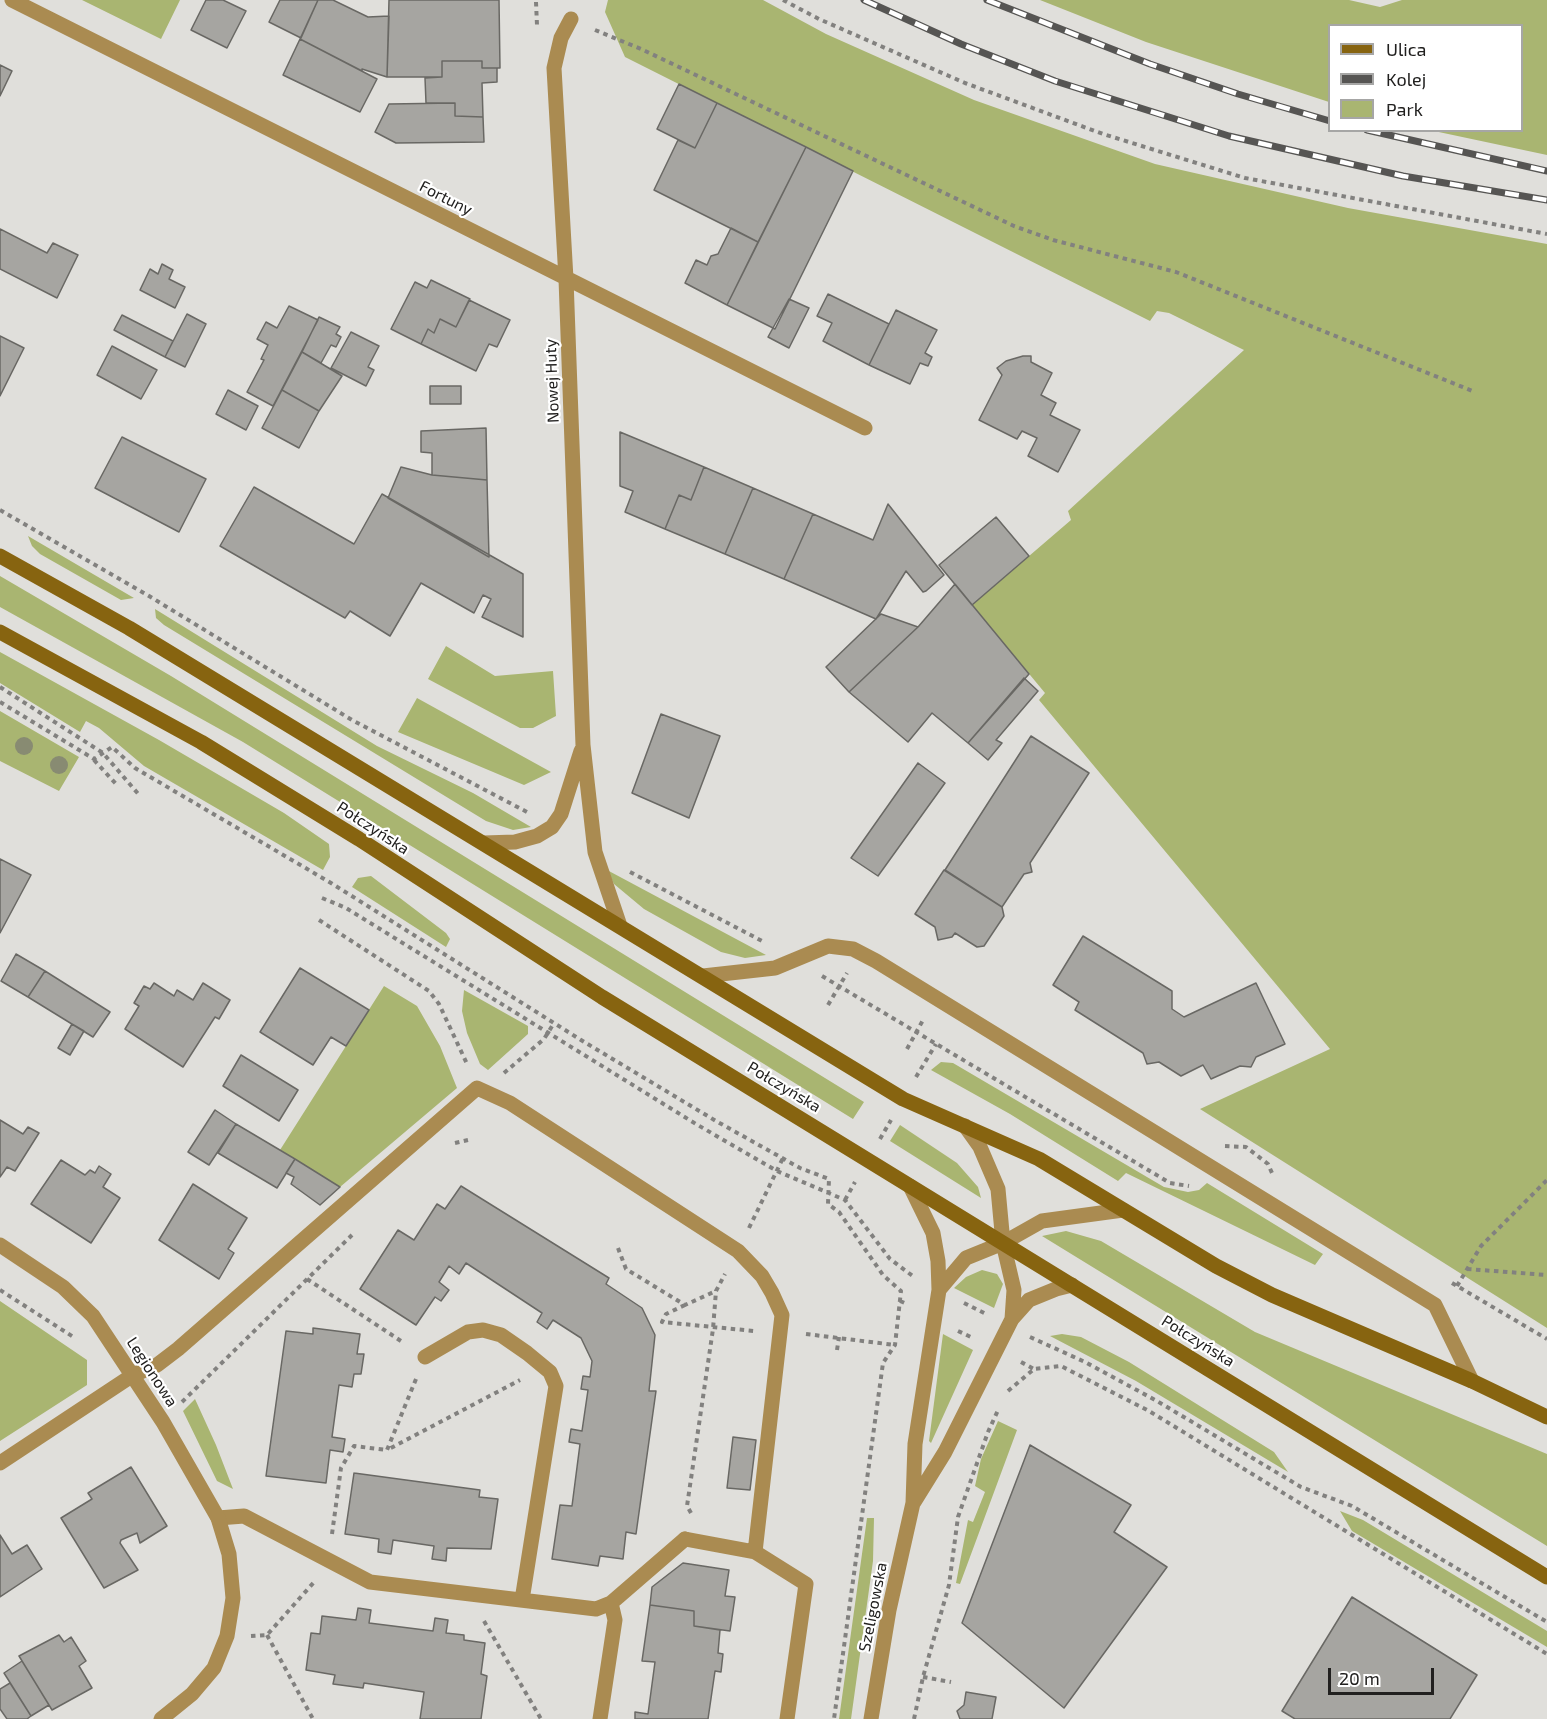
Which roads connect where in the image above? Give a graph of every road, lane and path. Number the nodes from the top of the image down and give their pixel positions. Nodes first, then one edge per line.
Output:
1 (12, 0) edge
2 (783, 0) edge
3 (571, 19) joint
4 (1547, 234) edge
5 (566, 279) junction
6 (1475, 392) dead end
7 (865, 428) dead end
8 (0, 510) edge
9 (0, 556) edge
10 (0, 632) edge
11 (0, 687) edge
12 (0, 702) edge
13 (583, 745) junction
14 (103, 753) junction
15 (94, 759) junction
16 (116, 784) dead end
17 (140, 796) dead end
18 (536, 818) dead end
19 (484, 843) junction
20 (625, 869) dead end
21 (322, 898) dead end
22 (319, 920) dead end
23 (620, 926) junction
24 (770, 945) dead end
25 (847, 973) dead end
26 (818, 974) dead end
27 (703, 976) junction
28 (839, 986) junction
29 (828, 1005) dead end
30 (923, 1020) dead end
31 (554, 1023) junction
32 (549, 1032) junction
33 (916, 1032) junction
34 (936, 1044) junction
35 (907, 1049) dead end
36 (928, 1057) dead end
37 (477, 1089) junction
38 (965, 1126) junction
39 (468, 1140) dead end
40 (444, 1145) dead end
41 (1218, 1151) dead end
42 (783, 1158) junction
43 (777, 1171) junction
44 (1274, 1176) dead end
45 (1547, 1180) edge
46 (1196, 1183) dead end
47 (854, 1184) dead end
48 (910, 1186) junction
49 (828, 1193) junction
50 (845, 1200) junction
51 (1123, 1210) junction
52 (360, 1228) dead end
53 (1003, 1243) junction
54 (0, 1245) edge
55 (618, 1248) dead end
56 (738, 1251) junction
57 (1467, 1269) junction
58 (1547, 1275) edge
59 (911, 1276) dead end
60 (1072, 1285) junction
61 (1457, 1286) dead end
62 (0, 1290) edge
63 (939, 1290) junction
64 (716, 1291) junction
65 (900, 1301) junction
66 (961, 1301) dead end
67 (685, 1305) junction
68 (907, 1305) dead end
69 (990, 1316) dead end
70 (1012, 1319) junction
71 (953, 1328) dead end
72 (713, 1329) junction
73 (839, 1337) dead end
74 (979, 1341) dead end
75 (1040, 1342) dead end
76 (81, 1343) dead end
77 (837, 1350) dead end
78 (425, 1357) dead end
79 (1021, 1362) dead end
80 (1034, 1369) junction
81 (133, 1375) junction
82 (1472, 1381) junction
83 (1005, 1397) dead end
84 (182, 1402) dead end
85 (1000, 1406) dead end
86 (1547, 1418) edge
87 (0, 1463) edge
88 (913, 1503) junction
89 (218, 1518) junction
90 (695, 1520) dead end
91 (755, 1552) junction
92 (1547, 1577) edge
93 (480, 1595) junction
94 (522, 1600) junction
95 (611, 1603) junction
96 (1547, 1622) edge
97 (267, 1635) dead end
98 (1547, 1654) edge
99 (922, 1677) junction
100 (951, 1682) dead end
101 (161, 1719) edge
102 (313, 1719) edge
103 (541, 1719) edge
104 (600, 1719) edge
105 (788, 1719) edge
106 (834, 1719) edge
107 (872, 1719) edge
108 (914, 1719) edge

1 - 5 street, Fortuny
2 - 4 path
3 - 5 street, Nowej Huty
3 - 6 path
5 - 7 street, Fortuny
5 - 13 street, Nowej Huty
8 - 18 path
9 - 19 main road
10 - 48 main road, Połczyńska
11 - 14 path
12 - 15 path
13 - 19 street, Nowej Huty
13 - 23 street, Nowej Huty
14 - 15 path
14 - 17 path
14 - 31 path
15 - 16 path
19 - 23 main road
20 - 24 path
21 - 32 path
22 - 37 path
23 - 27 main road
25 - 28 path
26 - 28 path
27 - 38 main road
27 - 82 street
28 - 29 path
28 - 33 path
30 - 33 path
31 - 32 path
31 - 42 path
32 - 37 path
32 - 43 path
33 - 34 path
33 - 35 path
34 - 36 path
34 - 46 path
37 - 56 street
37 - 81 street
38 - 51 main road
38 - 53 street, Szeligowska
39 - 40 path
41 - 44 path
42 - 43 path
42 - 49 path
43 - 49 path
43 - 56 path
45 - 57 path
47 - 50 path
48 - 53 main road, Połczyńska
48 - 63 street, Szeligowska
49 - 50 path
49 - 65 path
50 - 59 path
51 - 53 street
51 - 82 main road
52 - 84 path
53 - 60 main road, Połczyńska
53 - 63 street
53 - 70 street, Szeligowska
54 - 81 street, Legionowa
55 - 67 path
56 - 64 path
56 - 91 street
57 - 58 path
57 - 61 path
60 - 70 street, Szeligowska
60 - 92 main road, Połczyńska
62 - 76 path
63 - 88 street, Szeligowska
64 - 67 path
64 - 72 path
65 - 68 path
65 - 106 path
66 - 69 path
67 - 72 path
70 - 88 street, Szeligowska
71 - 74 path
72 - 90 path
73 - 77 path
75 - 96 path
78 - 94 street
79 - 80 path
80 - 83 path
80 - 98 path
81 - 87 street
81 - 89 street, Legionowa
82 - 86 main road
85 - 99 path
88 - 107 street, Szeligowska
89 - 93 street
89 - 101 street, Legionowa
91 - 95 street
91 - 105 street
93 - 94 street
93 - 103 path
94 - 95 street
95 - 104 street
97 - 102 path
99 - 100 path
99 - 108 path

